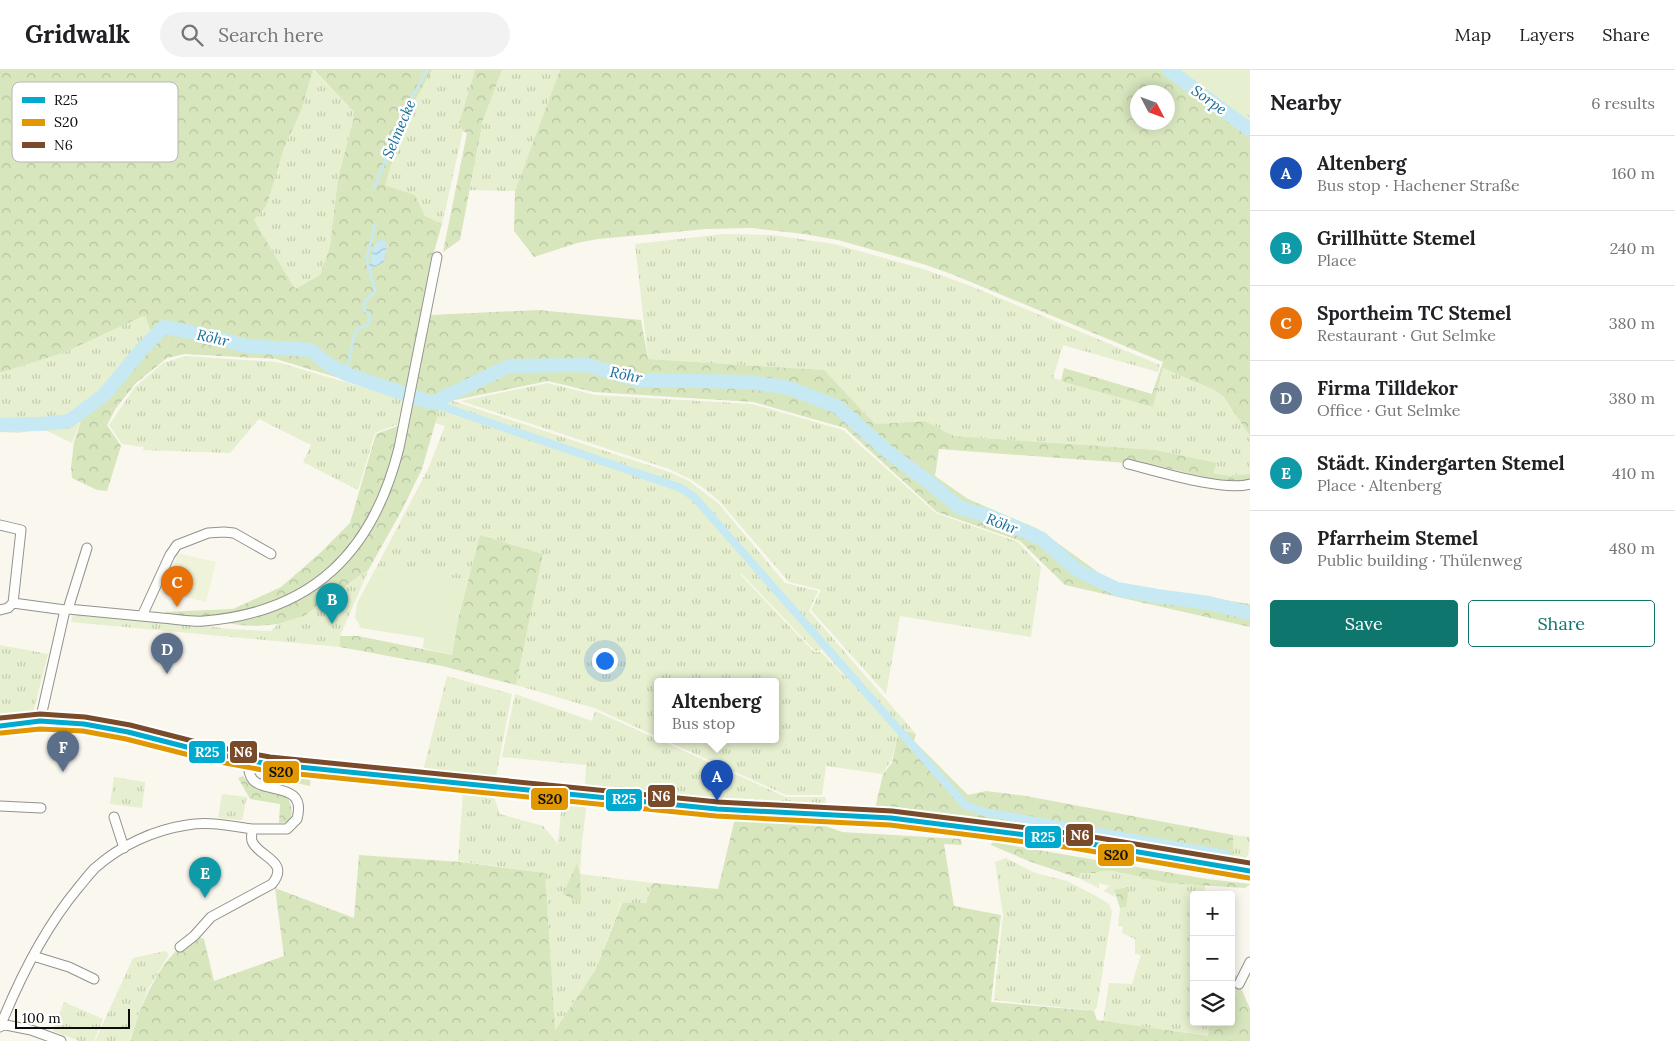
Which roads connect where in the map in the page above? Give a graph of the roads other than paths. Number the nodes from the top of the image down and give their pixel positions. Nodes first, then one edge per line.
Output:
1 (437, 257) dead end
2 (1128, 464) dead end
3 (1250, 484) edge
4 (0, 525) edge
5 (87, 548) dead end
6 (271, 554) dead end
7 (13, 603) junction
8 (0, 610) edge
9 (66, 610) junction
10 (142, 616) junction
11 (40, 721) junction
12 (0, 726) edge
13 (248, 761) junction
14 (0, 806) edge
15 (41, 808) dead end
16 (114, 817) dead end
17 (252, 829) junction
18 (124, 848) junction
19 (1250, 871) edge
20 (180, 947) dead end
21 (32, 956) junction
22 (1250, 962) edge
23 (94, 979) dead end
24 (1239, 984) dead end
25 (0, 1026) edge
26 (61, 1041) edge

1 - 10 street
2 - 3 street
4 - 7 street
5 - 9 street
6 - 10 street
7 - 8 street
7 - 9 street
9 - 10 street
9 - 11 street
11 - 12 main road
11 - 13 main road
13 - 17 street
13 - 19 main road
14 - 15 street
16 - 18 street
17 - 18 street
17 - 20 street
18 - 21 street
21 - 23 street
21 - 25 street
22 - 24 street
25 - 26 street

